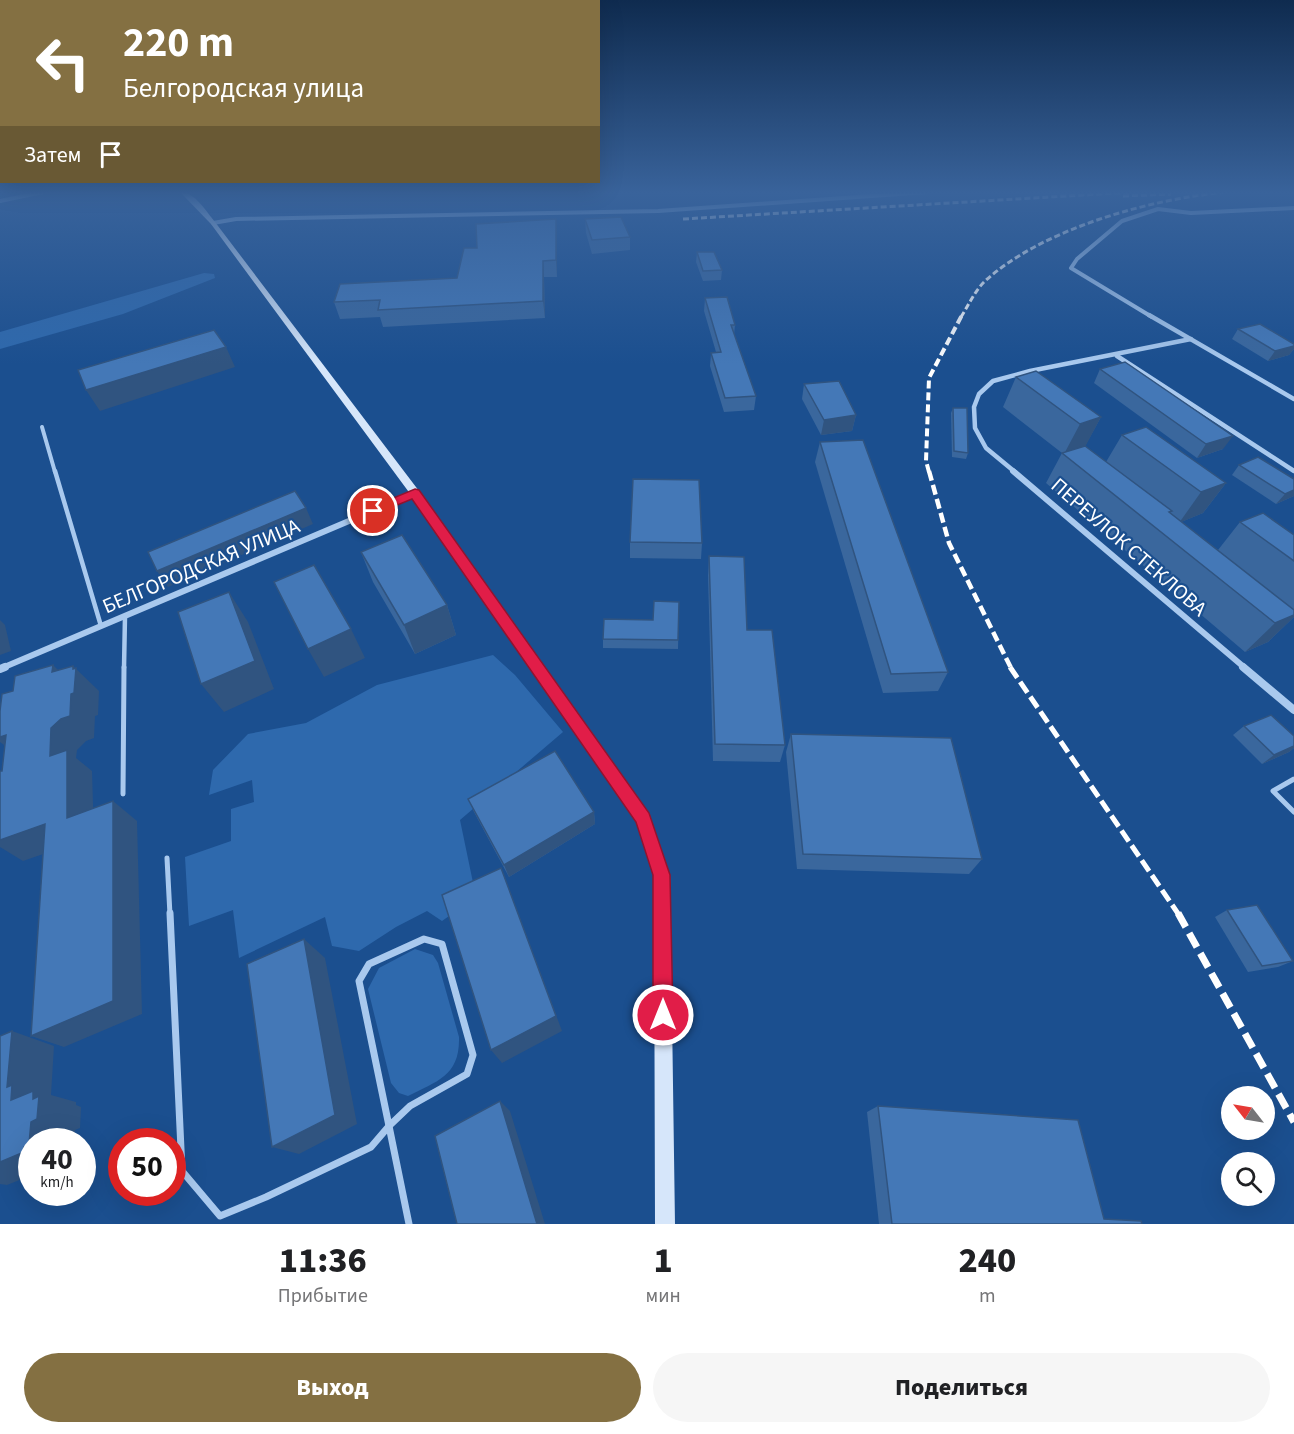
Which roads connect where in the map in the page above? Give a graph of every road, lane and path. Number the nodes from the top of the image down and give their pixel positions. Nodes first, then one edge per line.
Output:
1 (233, 249) edge
2 (1089, 249) edge
3 (1191, 339) junction
4 (1117, 356) junction
5 (1294, 399) edge
6 (42, 427) dead end
7 (1294, 471) edge
8 (415, 493) junction
9 (125, 616) junction
10 (101, 626) junction
11 (0, 669) edge
12 (1294, 710) edge
13 (1294, 779) edge
14 (123, 794) dead end
15 (1294, 812) edge
16 (166, 858) dead end
17 (390, 1125) junction
18 (220, 1220) edge
19 (409, 1224) edge
20 (665, 1224) edge

1 - 8 main road
2 - 3 street
3 - 4 street
3 - 5 street
4 - 7 street
4 - 12 street, ПЕРЕУЛОК СТЕКЛОВА
6 - 10 lane
8 - 9 street, БЕЛГОРОДСКАЯ УЛИЦА
8 - 20 main road
9 - 10 street, БЕЛГОРОДСКАЯ УЛИЦА
9 - 14 lane
10 - 11 street, БЕЛГОРОДСКАЯ УЛИЦА
13 - 15 lane
16 - 18 lane
17 - 17 lane
17 - 18 lane
17 - 19 lane

